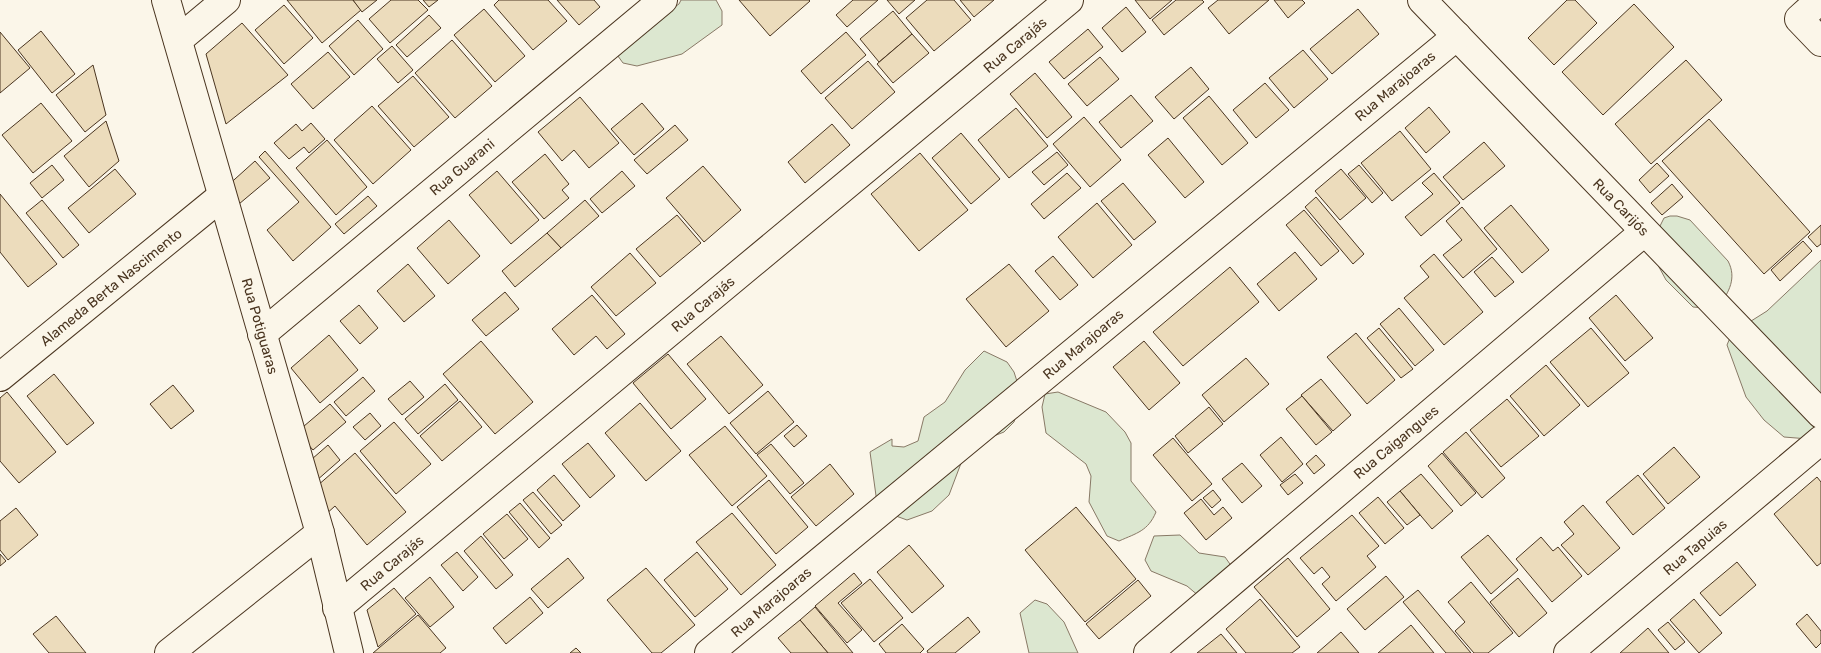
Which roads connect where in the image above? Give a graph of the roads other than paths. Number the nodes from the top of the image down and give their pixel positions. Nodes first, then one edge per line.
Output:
1 (166, 0) edge
2 (226, 0) edge
3 (663, 0) edge
4 (1069, 0) edge
5 (1422, 0) edge
6 (1820, 0) edge
7 (1457, 36) junction
8 (178, 40) junction
9 (1821, 42) edge
10 (222, 196) junction
11 (1644, 232) junction
12 (262, 334) junction
13 (0, 377) edge
14 (1821, 414) edge
15 (1821, 440) edge
16 (320, 533) junction
17 (337, 608) junction
18 (169, 653) edge
19 (349, 653) edge
20 (709, 653) edge
21 (1148, 653) edge
22 (1568, 653) edge

1 - 8 street, Rua Potiguaras
2 - 8 street
3 - 12 street, Rua Guarani
4 - 17 street, Rua Carajás
5 - 7 street, Rua Carijós
6 - 9 street
7 - 11 street, Rua Carijós
7 - 20 street, Rua Marajoaras
8 - 10 street, Rua Potiguaras
10 - 12 street, Rua Potiguaras
10 - 13 street, Alameda Berta Nascimento
11 - 14 street, Rua Carijós
11 - 21 street, Rua Caigangues
12 - 16 street, Rua Potiguaras
15 - 22 street, Rua Tapuias
16 - 17 street, Rua Potiguaras
16 - 18 street
17 - 19 street, Rua Potiguaras

